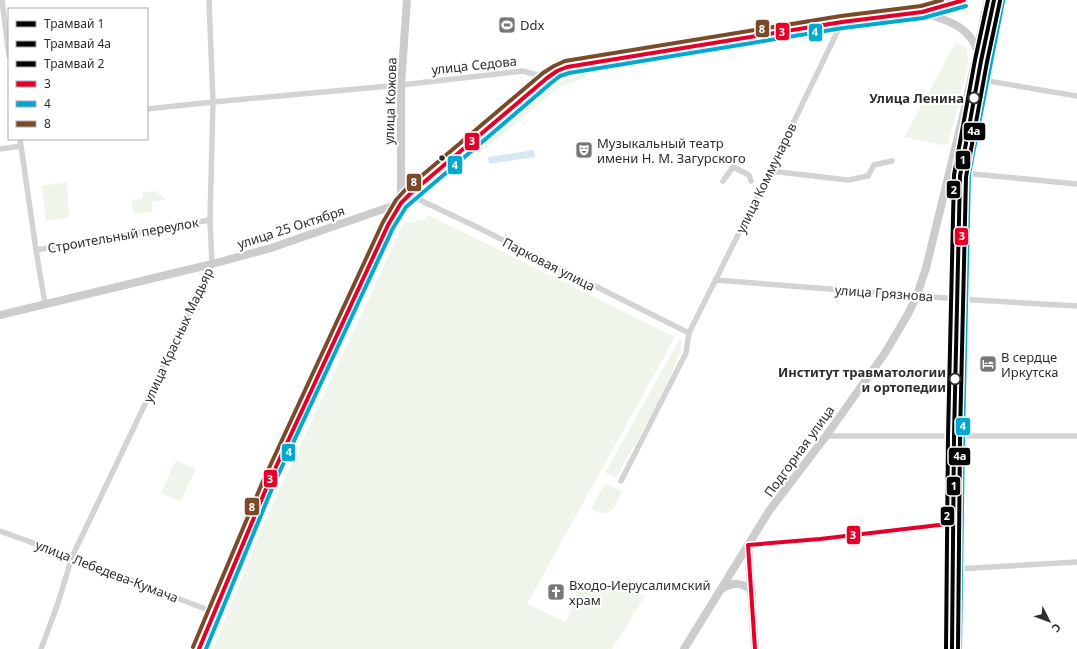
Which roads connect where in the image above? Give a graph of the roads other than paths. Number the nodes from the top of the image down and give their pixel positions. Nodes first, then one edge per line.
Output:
1 (2, 0) edge
2 (209, 0) edge
3 (407, 0) edge
4 (964, 0) edge
5 (988, 0) edge
6 (997, 1) edge
7 (922, 12) junction
8 (842, 22) junction
9 (8, 48) edge
10 (977, 50) junction
11 (547, 78) junction
12 (982, 80) junction
13 (401, 85) junction
14 (1077, 96) edge
15 (213, 102) junction
16 (148, 110) edge
17 (20, 140) edge
18 (21, 146) junction
19 (0, 149) edge
20 (892, 161) dead end
21 (770, 171) junction
22 (963, 173) junction
23 (723, 181) dead end
24 (751, 181) dead end
25 (1077, 184) edge
26 (410, 194) junction
27 (401, 203) junction
28 (210, 220) junction
29 (36, 250) junction
30 (212, 264) junction
31 (716, 280) junction
32 (917, 295) junction
33 (959, 299) junction
34 (45, 304) junction
35 (1077, 306) edge
36 (0, 315) edge
37 (689, 333) junction
38 (826, 436) junction
39 (957, 436) junction
40 (1077, 436) edge
41 (621, 481) dead end
42 (956, 523) junction
43 (0, 531) edge
44 (748, 545) junction
45 (72, 557) junction
46 (1077, 562) edge
47 (955, 569) junction
48 (720, 591) junction
49 (752, 593) junction
50 (214, 612) junction
51 (41, 649) edge
52 (199, 649) edge
53 (684, 649) edge
54 (755, 649) edge
55 (954, 649) edge

1 - 9 street
2 - 15 street, улица Красных Мадьяр
3 - 13 main road, улица Кожова
4 - 7 main road
5 - 10 main road, Подгорная улица
6 - 12 main road
7 - 8 main road
7 - 10 main road
8 - 11 main road
8 - 21 street, улица Коммунаров
10 - 32 main road, Подгорная улица
11 - 13 street, улица Седова
11 - 26 main road, улица 25 Октября
12 - 14 street
12 - 22 main road
13 - 15 street, улица Седова
13 - 27 main road, улица Кожова
15 - 16 street, улица Седова
15 - 28 street, улица Красных Мадьяр
17 - 18 street
18 - 19 street
18 - 29 street
20 - 21 street
21 - 31 street, улица Коммунаров
22 - 25 street
22 - 33 main road
23 - 24 street
26 - 27 main road, улица 25 Октября
26 - 37 street, Парковая улица
27 - 30 main road, улица 25 Октября
27 - 50 main road
28 - 29 street, Строительный переулок
28 - 30 street, улица Красных Мадьяр
29 - 34 street
30 - 34 main road, улица 25 Октября
30 - 45 street, улица Красных Мадьяр
31 - 32 street, улица Грязнова
31 - 37 street, улица Коммунаров
32 - 33 street, улица Грязнова
32 - 38 main road, Подгорная улица
33 - 35 street, улица Грязнова
33 - 39 main road
34 - 36 main road, улица 25 Октября
37 - 41 street, улица Коммунаров
38 - 39 street
38 - 44 main road, Подгорная улица
39 - 40 street
39 - 42 main road
42 - 44 street
42 - 47 main road
43 - 45 street, улица Лебедева-Кумача
44 - 48 main road, Подгорная улица
44 - 49 main road
45 - 50 street, улица Лебедева-Кумача
45 - 51 street, улица Красных Мадьяр
46 - 47 street
47 - 55 main road
48 - 49 main road
48 - 53 main road, Подгорная улица
49 - 54 main road
50 - 52 main road

